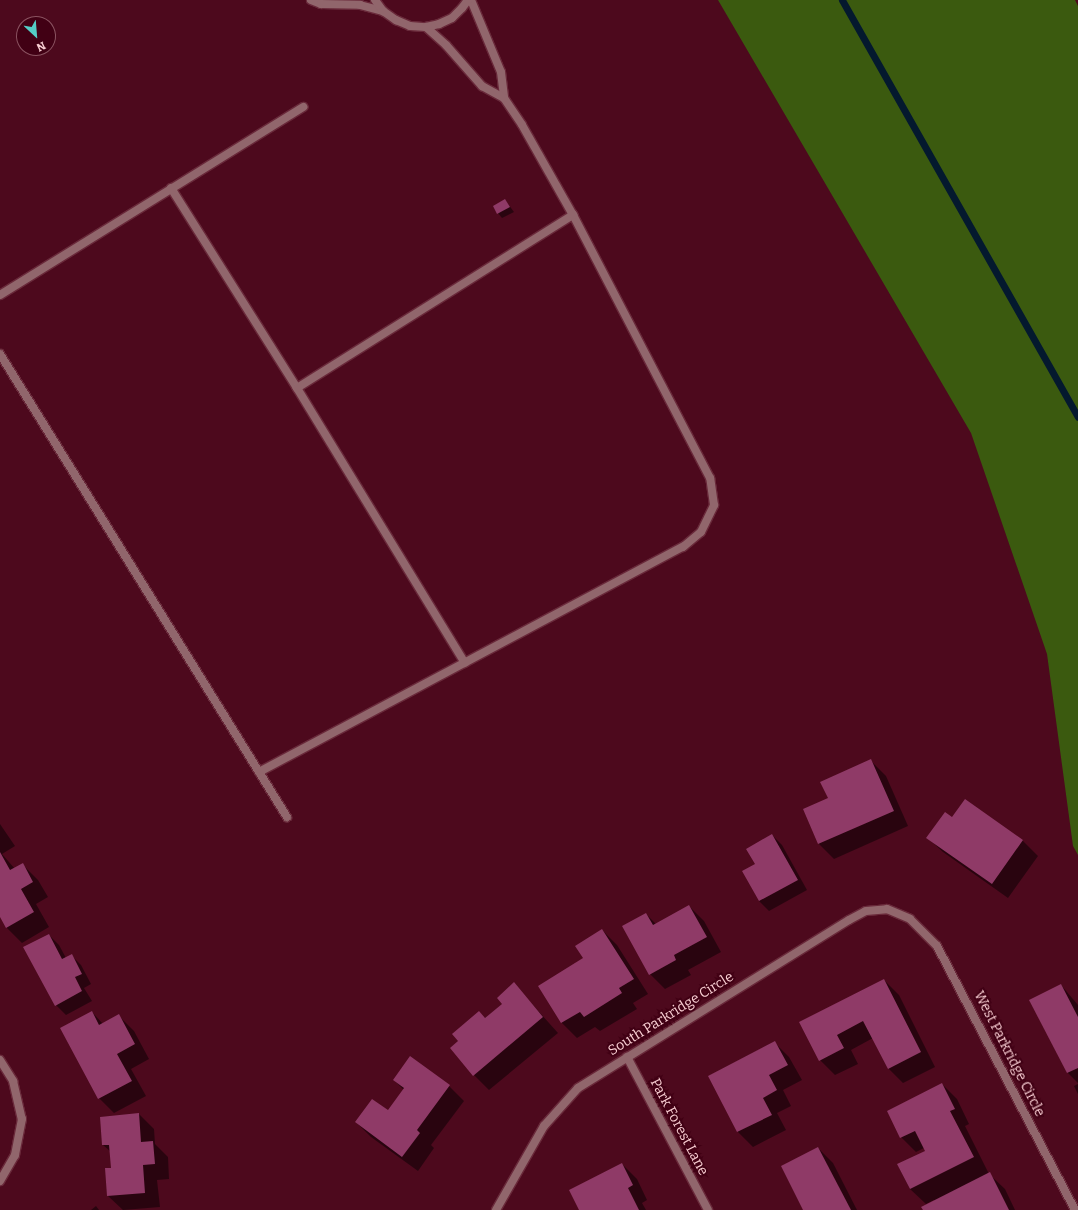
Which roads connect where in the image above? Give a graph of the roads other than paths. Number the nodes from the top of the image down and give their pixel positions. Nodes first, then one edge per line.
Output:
1 (311, 0) edge
2 (376, 0) edge
3 (468, 0) edge
4 (471, 0) edge
5 (383, 11) junction
6 (426, 27) junction
7 (504, 98) junction
8 (303, 107) dead end
9 (171, 188) junction
10 (573, 215) junction
11 (0, 295) edge
12 (0, 354) edge
13 (297, 388) junction
14 (465, 663) junction
15 (259, 772) junction
16 (287, 818) dead end
17 (910, 918) joint
18 (627, 1057) junction
19 (0, 1060) edge
20 (0, 1182) edge
21 (496, 1210) edge
22 (708, 1210) edge
23 (1075, 1210) edge

1 - 5 street
2 - 5 street
3 - 6 street
4 - 7 street
5 - 6 street
6 - 7 street
7 - 10 street
8 - 9 street
9 - 11 street
9 - 13 street
10 - 13 street
10 - 14 street
12 - 15 street
13 - 14 street
14 - 15 street
15 - 16 street
17 - 18 street, South Parkridge Circle
17 - 23 street, West Parkridge Circle
18 - 21 street, South Parkridge Circle
18 - 22 street, Park Forest Lane
19 - 20 street

